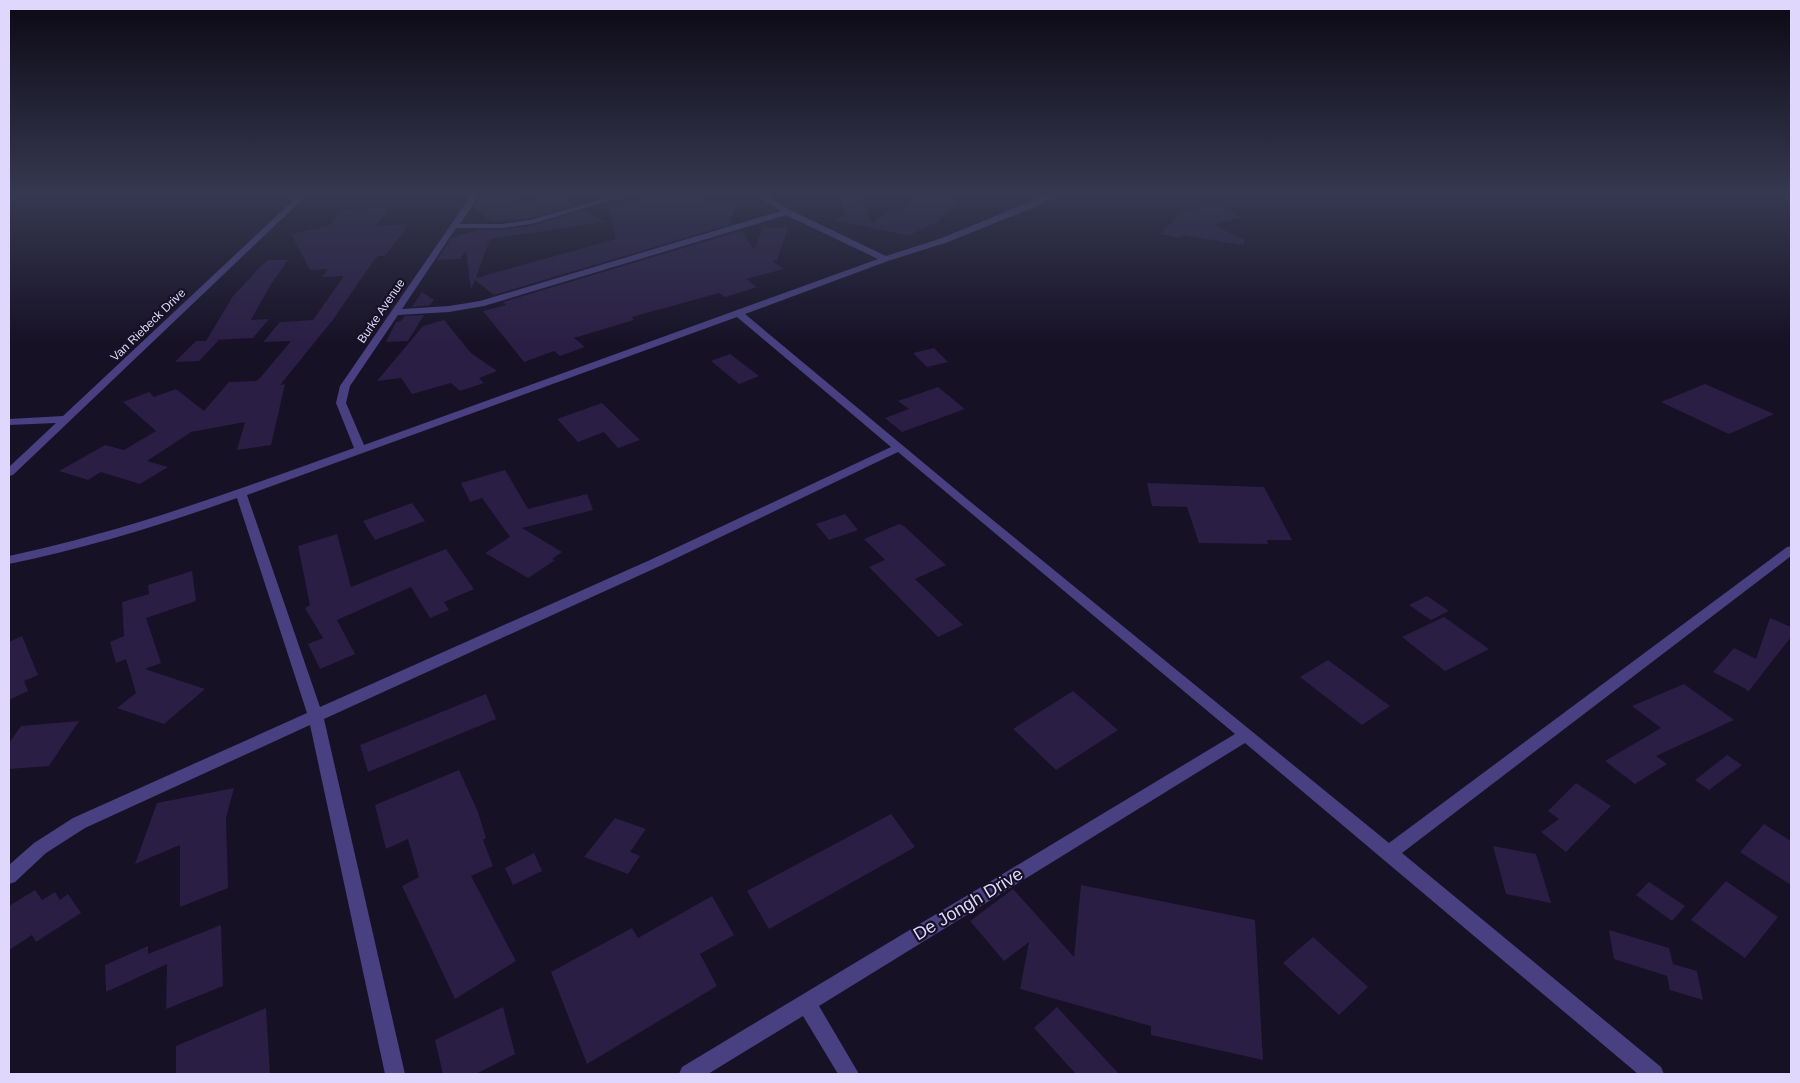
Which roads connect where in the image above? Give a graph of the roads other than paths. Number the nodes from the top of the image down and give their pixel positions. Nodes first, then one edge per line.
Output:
1 (251, 245) edge
2 (441, 245) edge
3 (682, 245) edge
4 (855, 245) edge
5 (931, 245) edge
6 (885, 259) junction
7 (396, 312) junction
8 (739, 314) junction
9 (67, 419) junction
10 (9, 422) edge
11 (898, 448) junction
12 (360, 450) junction
13 (9, 473) edge
14 (242, 493) junction
15 (1791, 550) edge
16 (9, 560) edge
17 (316, 717) junction
18 (1247, 734) junction
19 (1390, 852) junction
20 (9, 876) edge
21 (806, 1003) junction
22 (395, 1074) edge
23 (689, 1074) edge
24 (849, 1074) edge
25 (1654, 1074) edge

1 - 9 street, Van Riebeck Drive
2 - 7 street, Burke Avenue
3 - 7 street
4 - 6 street
5 - 6 street
6 - 8 street
7 - 12 street, Burke Avenue
8 - 11 street
8 - 12 street
9 - 10 street
9 - 13 street, Van Riebeck Drive
11 - 17 street
11 - 18 street
12 - 14 street
14 - 16 street
14 - 17 street
15 - 19 street
17 - 20 street
17 - 22 street
18 - 19 street
18 - 21 street, De Jongh Drive
19 - 25 street
21 - 23 street, De Jongh Drive
21 - 24 street

